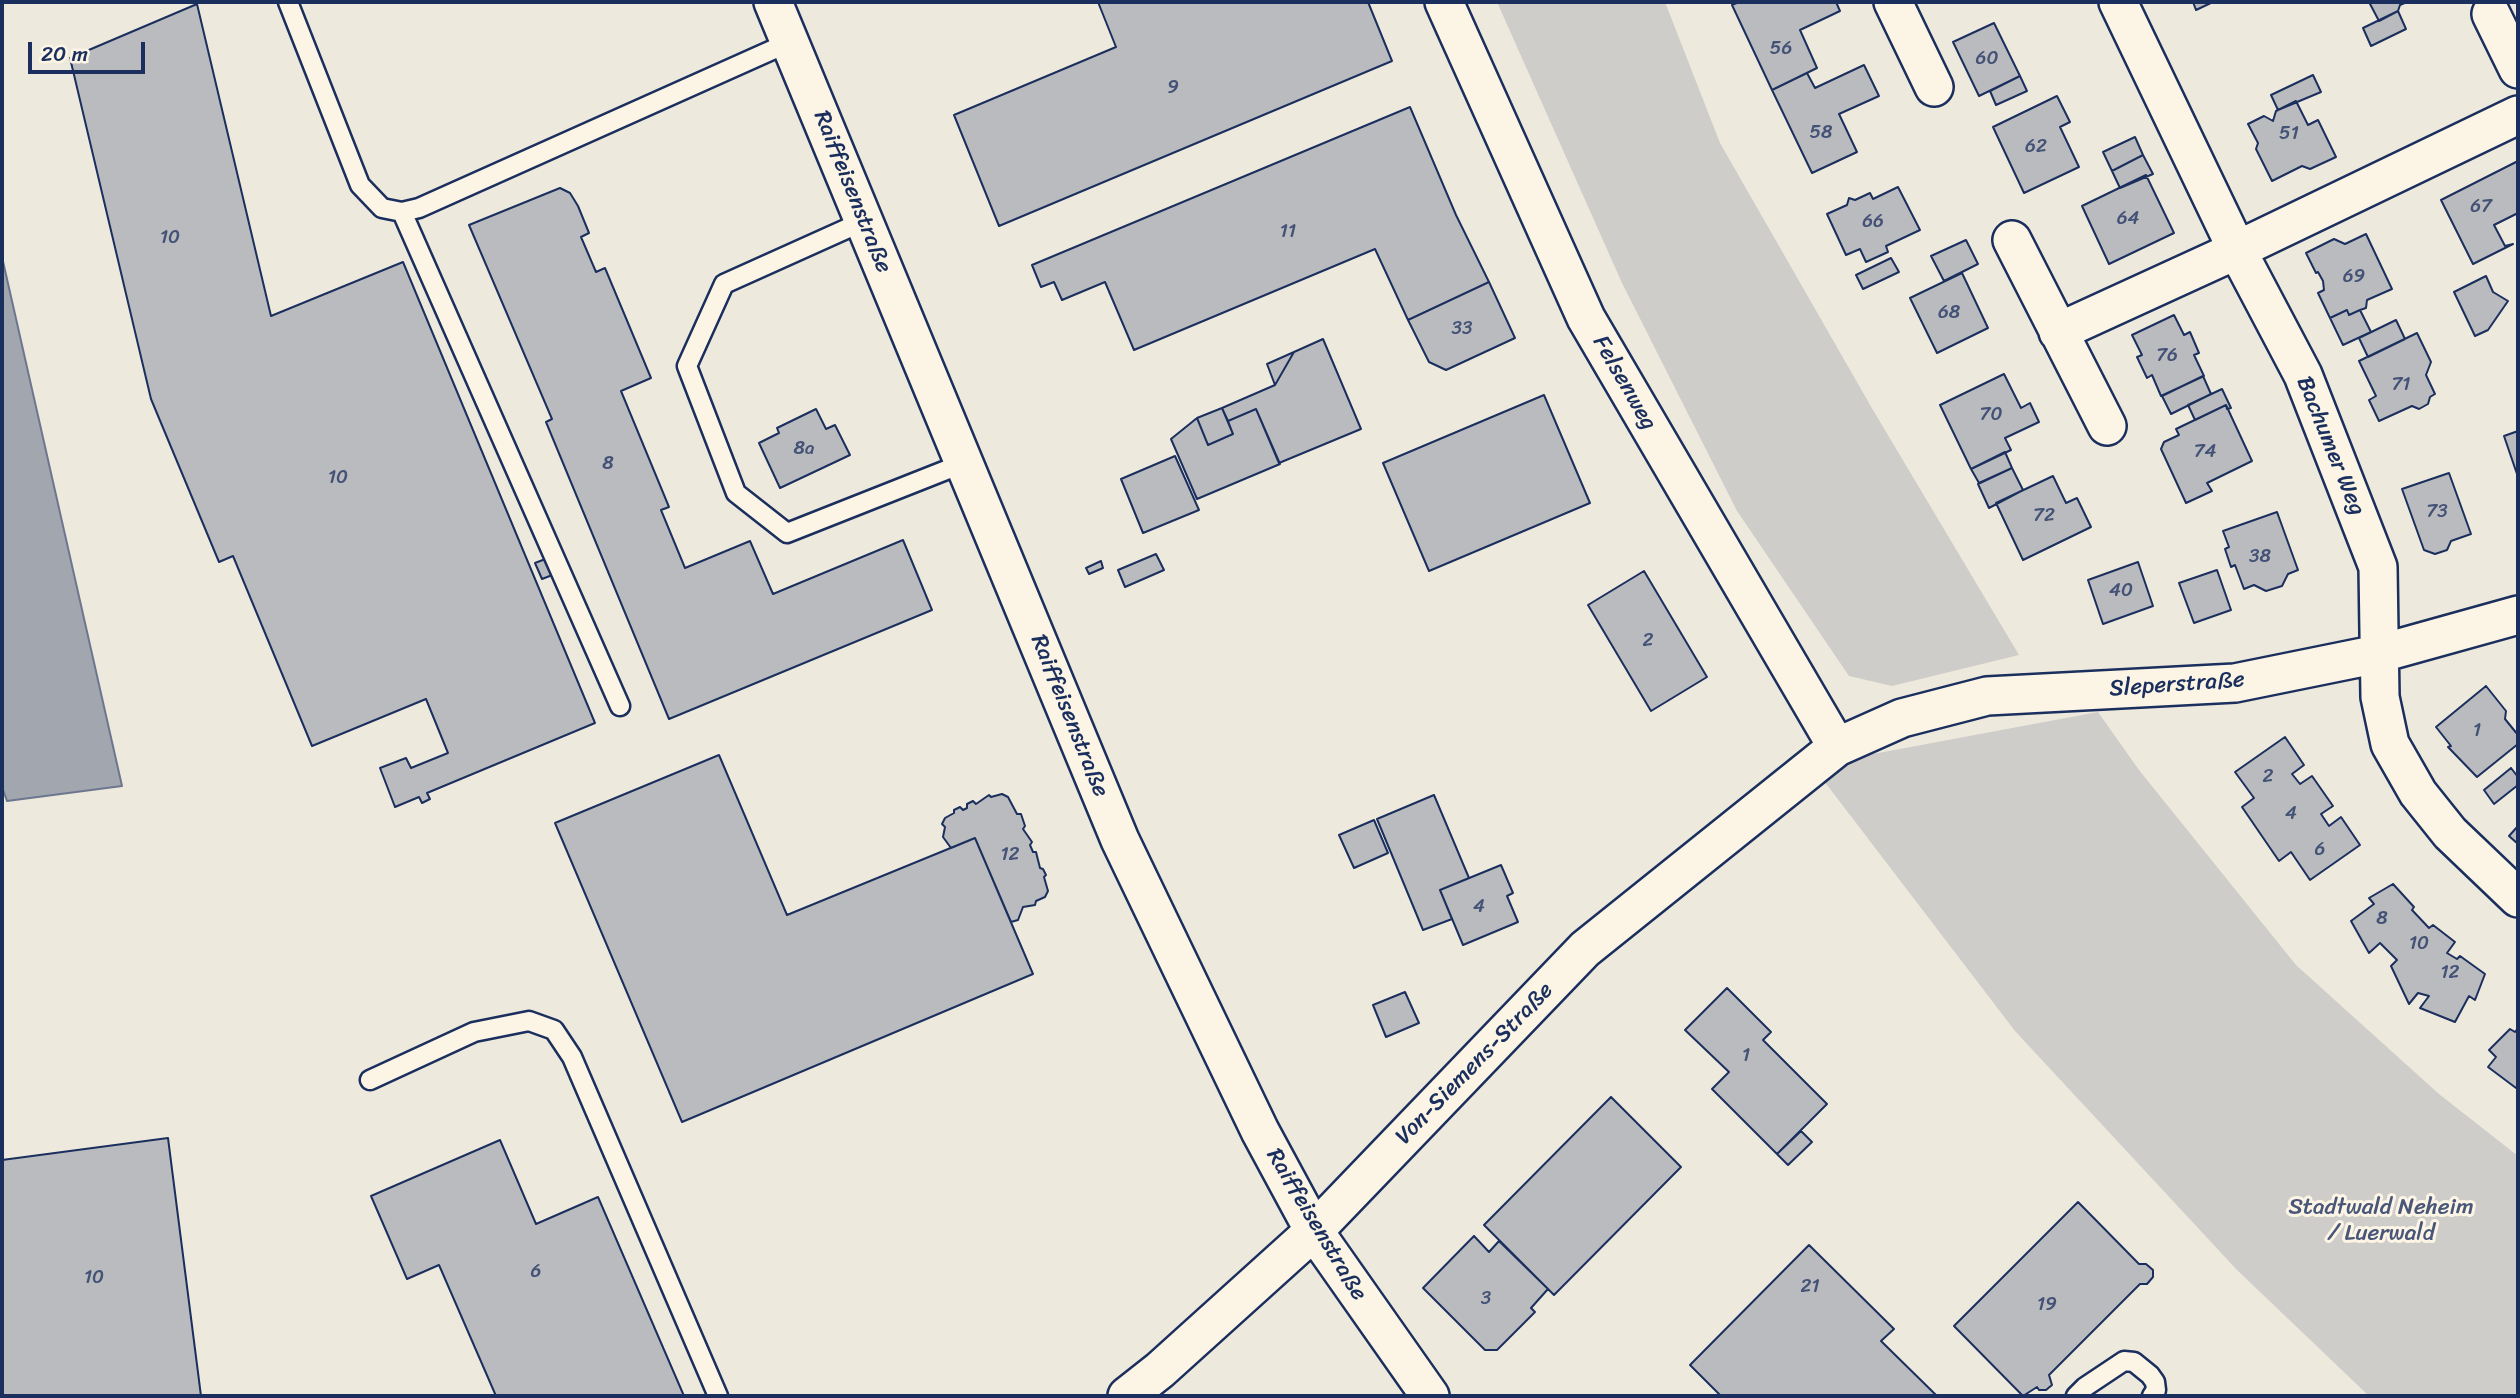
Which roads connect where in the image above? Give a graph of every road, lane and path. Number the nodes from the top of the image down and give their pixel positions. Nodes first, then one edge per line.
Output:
1 (288, 2) edge
2 (774, 2) edge
3 (1444, 2) edge
4 (2118, 2) edge
5 (1904, 5) edge
6 (2491, 14) dead end
7 (790, 43) junction
8 (2518, 69) edge
9 (1934, 87) dead end
10 (2518, 115) edge
11 (402, 212) junction
12 (864, 222) junction
13 (2012, 240) dead end
14 (2237, 250) junction
15 (2058, 332) junction
16 (2107, 426) dead end
17 (964, 463) junction
18 (2518, 615) edge
19 (2378, 654) junction
20 (620, 706) dead end
21 (1837, 747) junction
22 (2518, 898) edge
23 (370, 1080) dead end
24 (1314, 1231) junction
25 (718, 1396) edge
26 (1127, 1396) edge
27 (1430, 1396) edge
28 (2077, 1396) edge
29 (2152, 1396) edge

1 - 11 lane
2 - 7 street, Raiffeisenstraße
3 - 21 street, Felsenweg
4 - 14 street, Bachumer Weg
5 - 9 street
6 - 8 street
7 - 11 lane
7 - 12 street, Raiffeisenstraße
10 - 14 street
11 - 20 lane
12 - 17 street, Raiffeisenstraße
12 - 17 lane
13 - 15 street
14 - 15 street
14 - 19 street, Bachumer Weg
15 - 16 street
17 - 24 street, Raiffeisenstraße
18 - 19 street, Sleperstraße
19 - 21 street, Sleperstraße
19 - 22 street, Bachumer Weg
21 - 24 street, Von-Siemens-Straße
23 - 25 lane
24 - 26 street, Von-Siemens-Straße
24 - 27 street, Raiffeisenstraße
28 - 29 lane

